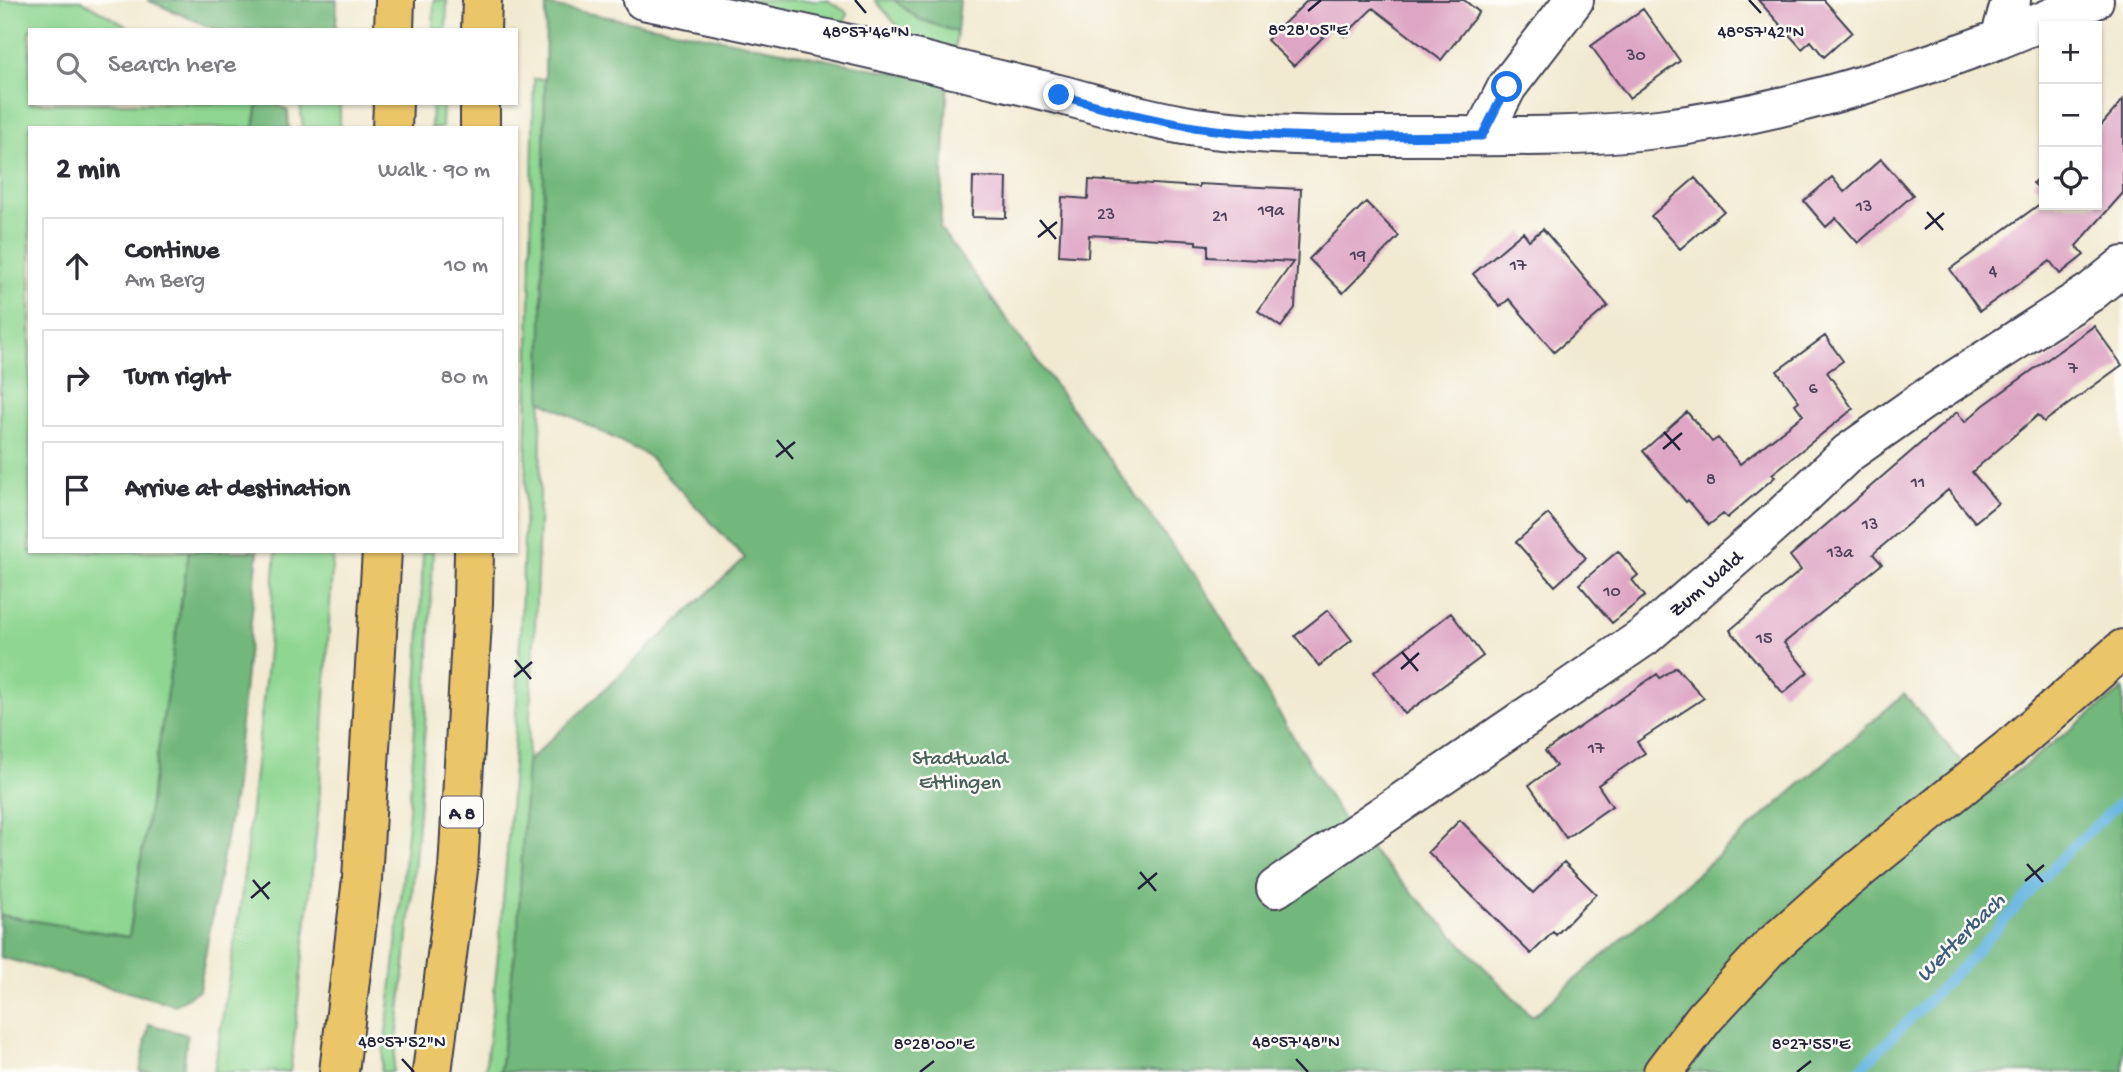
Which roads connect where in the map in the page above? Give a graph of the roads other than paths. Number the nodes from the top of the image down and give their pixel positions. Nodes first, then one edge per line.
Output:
1 (395, 0) edge
2 (482, 0) edge
3 (643, 0) edge
4 (1574, 0) edge
5 (2011, 0) edge
6 (2094, 0) edge
7 (394, 28) edge
8 (481, 28) edge
9 (2000, 39) junction
10 (393, 105) edge
11 (480, 105) edge
12 (393, 126) edge
13 (480, 126) edge
14 (1482, 136) junction
15 (2123, 265) edge
16 (382, 553) edge
17 (474, 553) edge
18 (2123, 649) edge
19 (1276, 888) dead end
20 (339, 1072) edge
21 (432, 1072) edge
22 (1663, 1072) edge

1 - 7 main road
2 - 8 main road
3 - 14 street
4 - 14 street
5 - 9 street
6 - 9 street
9 - 14 street
10 - 12 main road
11 - 13 main road
15 - 19 street, Zum Wald
16 - 20 main road
17 - 21 main road, A 8
18 - 22 main road

